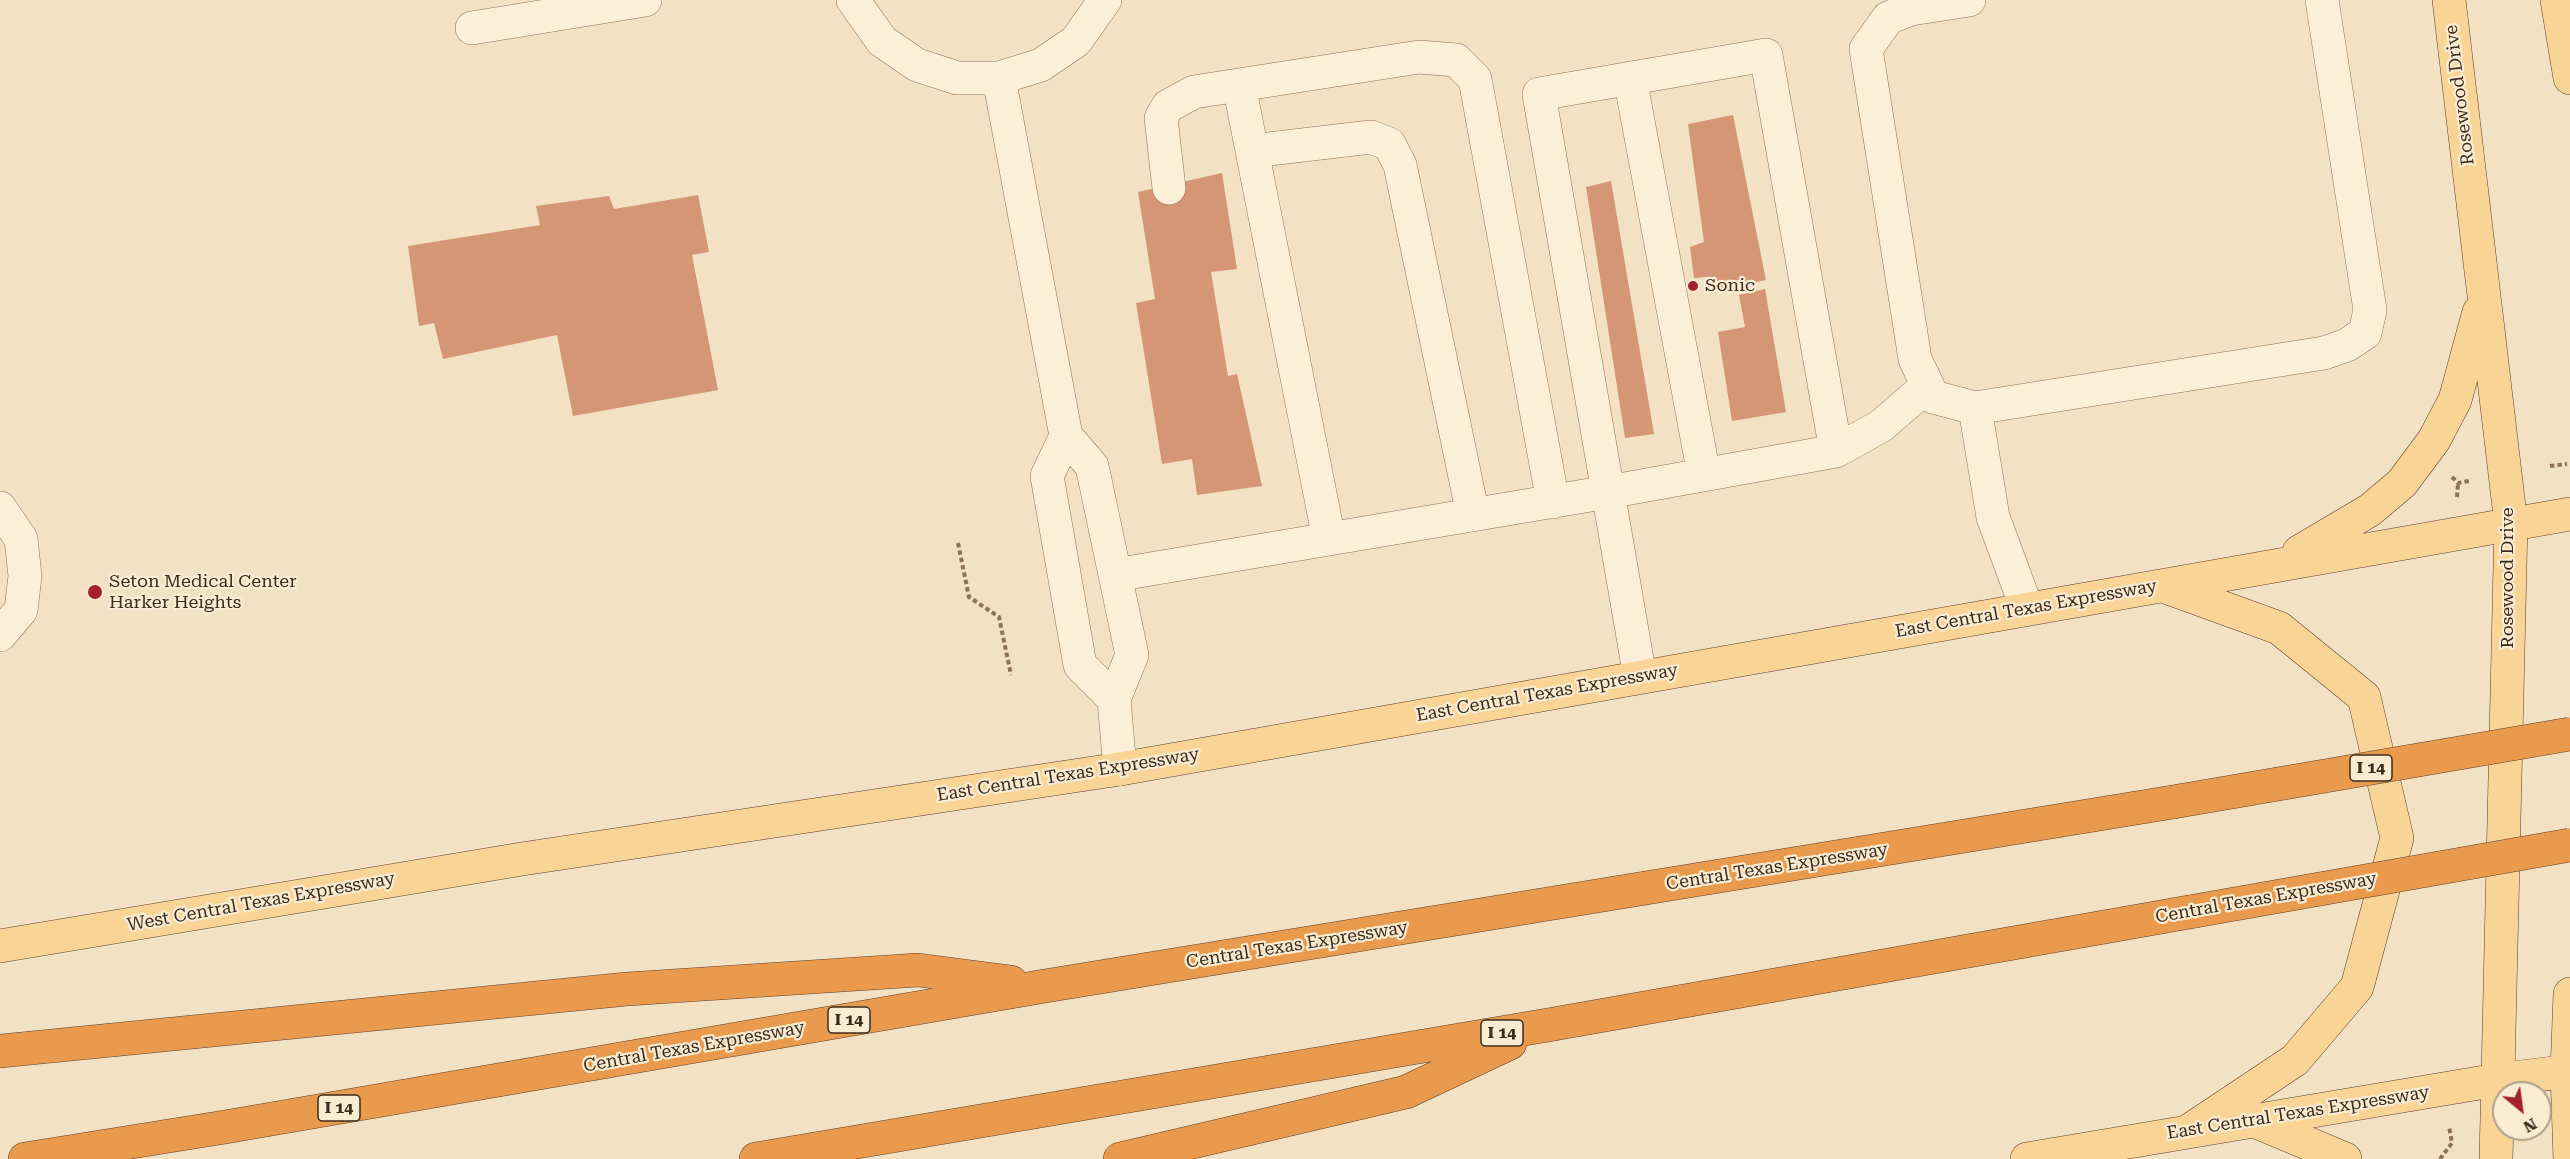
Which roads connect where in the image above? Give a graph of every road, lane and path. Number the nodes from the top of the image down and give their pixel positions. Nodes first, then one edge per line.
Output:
1 (645, 0) edge
2 (853, 0) edge
3 (1105, 0) edge
4 (1969, 0) edge
5 (2322, 0) edge
6 (2448, 0) edge
7 (2557, 0) edge
8 (490, 17) edge
9 (999, 78) junction
10 (1630, 78) junction
11 (2570, 78) edge
12 (1239, 85) junction
13 (1252, 151) junction
14 (1169, 188) dead end
15 (2484, 296) junction
16 (1927, 386) junction
17 (1975, 408) junction
18 (1066, 436) junction
19 (1836, 451) junction
20 (2567, 464) dead end
21 (2550, 466) dead end
22 (2445, 470) dead end
23 (1704, 475) junction
24 (2476, 480) dead end
25 (2457, 483) junction
26 (1608, 492) junction
27 (2457, 497) dead end
28 (1553, 502) junction
29 (0, 508) edge
30 (2570, 514) edge
31 (1473, 515) junction
32 (2511, 524) junction
33 (1329, 539) junction
34 (958, 543) dead end
35 (2276, 565) junction
36 (1115, 575) junction
37 (2161, 585) junction
38 (2027, 609) junction
39 (0, 634) edge
40 (1011, 675) dead end
41 (1640, 677) junction
42 (1114, 699) junction
43 (2570, 734) edge
44 (1120, 769) junction
45 (2570, 845) edge
46 (522, 859) joint
47 (0, 946) edge
48 (1045, 986) junction
49 (2570, 994) edge
50 (1548, 1025) junction
51 (0, 1051) edge
52 (2569, 1072) edge
53 (2497, 1080) junction
54 (2448, 1117) dead end
55 (2257, 1122) junction
56 (2190, 1130) junction
57 (24, 1159) edge
58 (756, 1159) edge
59 (1120, 1159) edge
60 (2027, 1159) edge
61 (2345, 1159) edge
62 (2440, 1159) edge
63 (2496, 1159) edge
64 (2570, 1159) edge

1 - 8 lane
2 - 9 lane
3 - 9 lane
4 - 16 lane
5 - 17 lane
6 - 15 main road, Rosewood Drive
7 - 11 main road
9 - 18 lane
10 - 19 lane
10 - 23 lane
10 - 26 lane
12 - 13 lane
12 - 14 lane
12 - 28 lane
13 - 31 lane
13 - 33 lane
15 - 32 main road, Rosewood Drive
15 - 35 main road
16 - 17 lane
16 - 19 lane
17 - 38 lane
18 - 36 lane
18 - 42 lane
19 - 23 lane
20 - 21 path
22 - 25 path
23 - 26 lane
24 - 25 path
25 - 27 path
26 - 28 lane
26 - 41 lane
28 - 31 lane
29 - 39 lane
30 - 32 main road, East Central Texas Expressway
31 - 33 lane
32 - 35 main road, East Central Texas Expressway
32 - 53 main road, Rosewood Drive
33 - 36 lane
34 - 40 path
35 - 37 main road, East Central Texas Expressway
36 - 42 lane
37 - 38 main road, East Central Texas Expressway
37 - 56 main road
38 - 41 main road, East Central Texas Expressway
41 - 44 main road, East Central Texas Expressway
42 - 44 lane
43 - 48 highway, Central Texas Expressway / I 14, bridge
44 - 46 main road, East Central Texas Expressway
45 - 50 highway, Central Texas Expressway / I 14, bridge
46 - 47 main road, West Central Texas Expressway
48 - 51 highway
48 - 57 highway, Central Texas Expressway / I 14
49 - 52 main road
50 - 58 highway, Central Texas Expressway / I 14
50 - 59 highway
52 - 53 main road, East Central Texas Expressway
52 - 64 main road
53 - 55 main road, East Central Texas Expressway
53 - 63 main road, Rosewood Drive
54 - 62 path
55 - 56 main road, East Central Texas Expressway
55 - 61 main road
56 - 60 main road, East Central Texas Expressway

